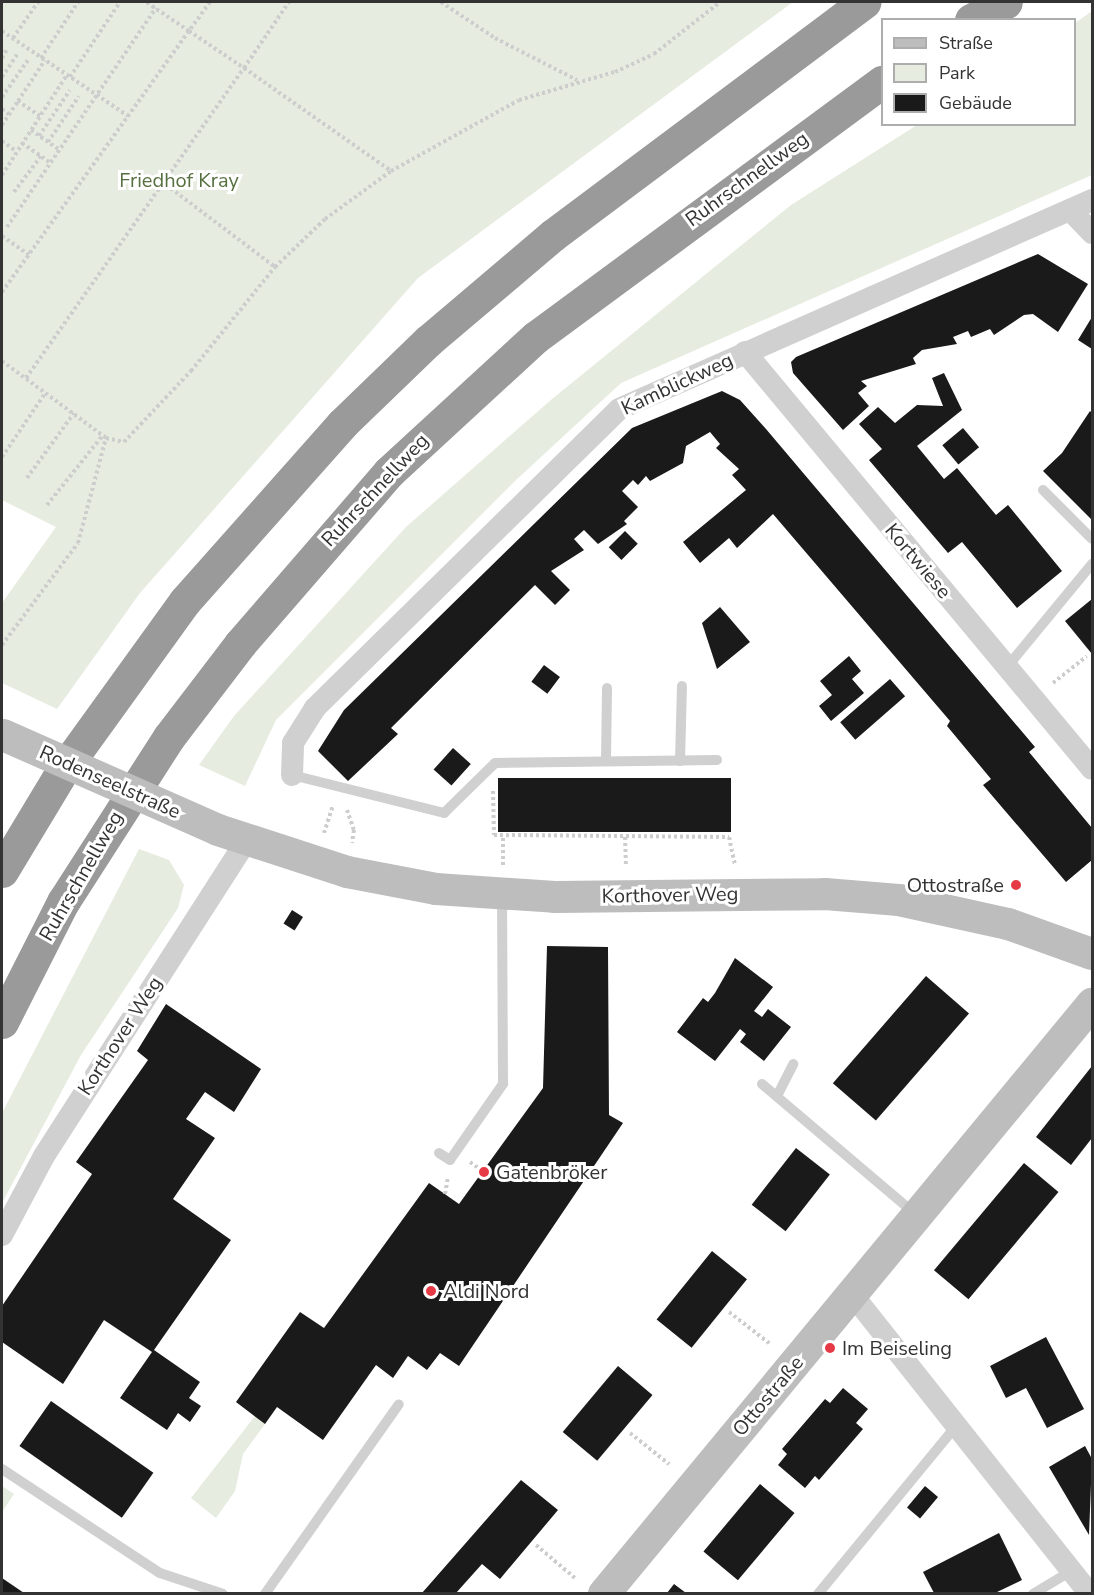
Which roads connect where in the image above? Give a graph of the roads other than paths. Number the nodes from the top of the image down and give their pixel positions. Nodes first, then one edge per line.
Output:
1 (864, 2) edge
2 (996, 2) edge
3 (1006, 2) edge
4 (974, 18) edge
5 (975, 18) edge
6 (881, 83) edge
7 (1092, 200) edge
8 (1070, 210) junction
9 (1092, 233) edge
10 (745, 352) junction
11 (1043, 490) dead end
12 (1092, 539) edge
13 (1092, 564) edge
14 (1006, 667) junction
15 (682, 686) dead end
16 (607, 688) dead end
17 (2, 735) edge
18 (680, 760) junction
19 (717, 760) dead end
20 (606, 761) junction
21 (1092, 769) edge
22 (292, 775) joint
23 (232, 835) junction
24 (2, 871) edge
25 (502, 894) junction
26 (1092, 954) edge
27 (1092, 1004) edge
28 (2, 1022) edge
29 (793, 1064) dead end
30 (762, 1084) dead end
31 (777, 1096) junction
32 (439, 1153) dead end
33 (916, 1216) junction
34 (2, 1235) edge
35 (852, 1294) junction
36 (399, 1404) dead end
37 (956, 1426) junction
38 (2, 1469) edge
39 (1071, 1571) junction
40 (223, 1593) edge
41 (265, 1593) edge
42 (604, 1593) edge
43 (818, 1593) edge
44 (1033, 1593) edge
45 (1090, 1593) edge

1 - 24 highway
2 - 4 highway
3 - 5 highway
6 - 28 highway, Ruhrschnellweg
7 - 8 street, Kamblickweg
8 - 9 street
8 - 10 street, Kamblickweg
10 - 14 street, Kortwiese
10 - 22 street, Kamblickweg
11 - 12 lane
13 - 14 lane
14 - 21 street, Kortwiese
15 - 18 lane
16 - 20 lane
17 - 23 main road, Rodenseelstraße, bridge
18 - 19 lane
18 - 20 lane
20 - 22 lane
23 - 25 main road, Korthover Weg
23 - 34 street, Korthover Weg
25 - 26 main road, Korthover Weg
25 - 32 lane
27 - 33 main road, Ottostraße
29 - 31 lane
30 - 31 lane
31 - 33 lane
33 - 35 main road, Ottostraße
35 - 37 street
35 - 42 main road, Ottostraße
36 - 41 lane
37 - 39 street
37 - 43 lane
38 - 40 lane
39 - 44 lane
39 - 45 street

